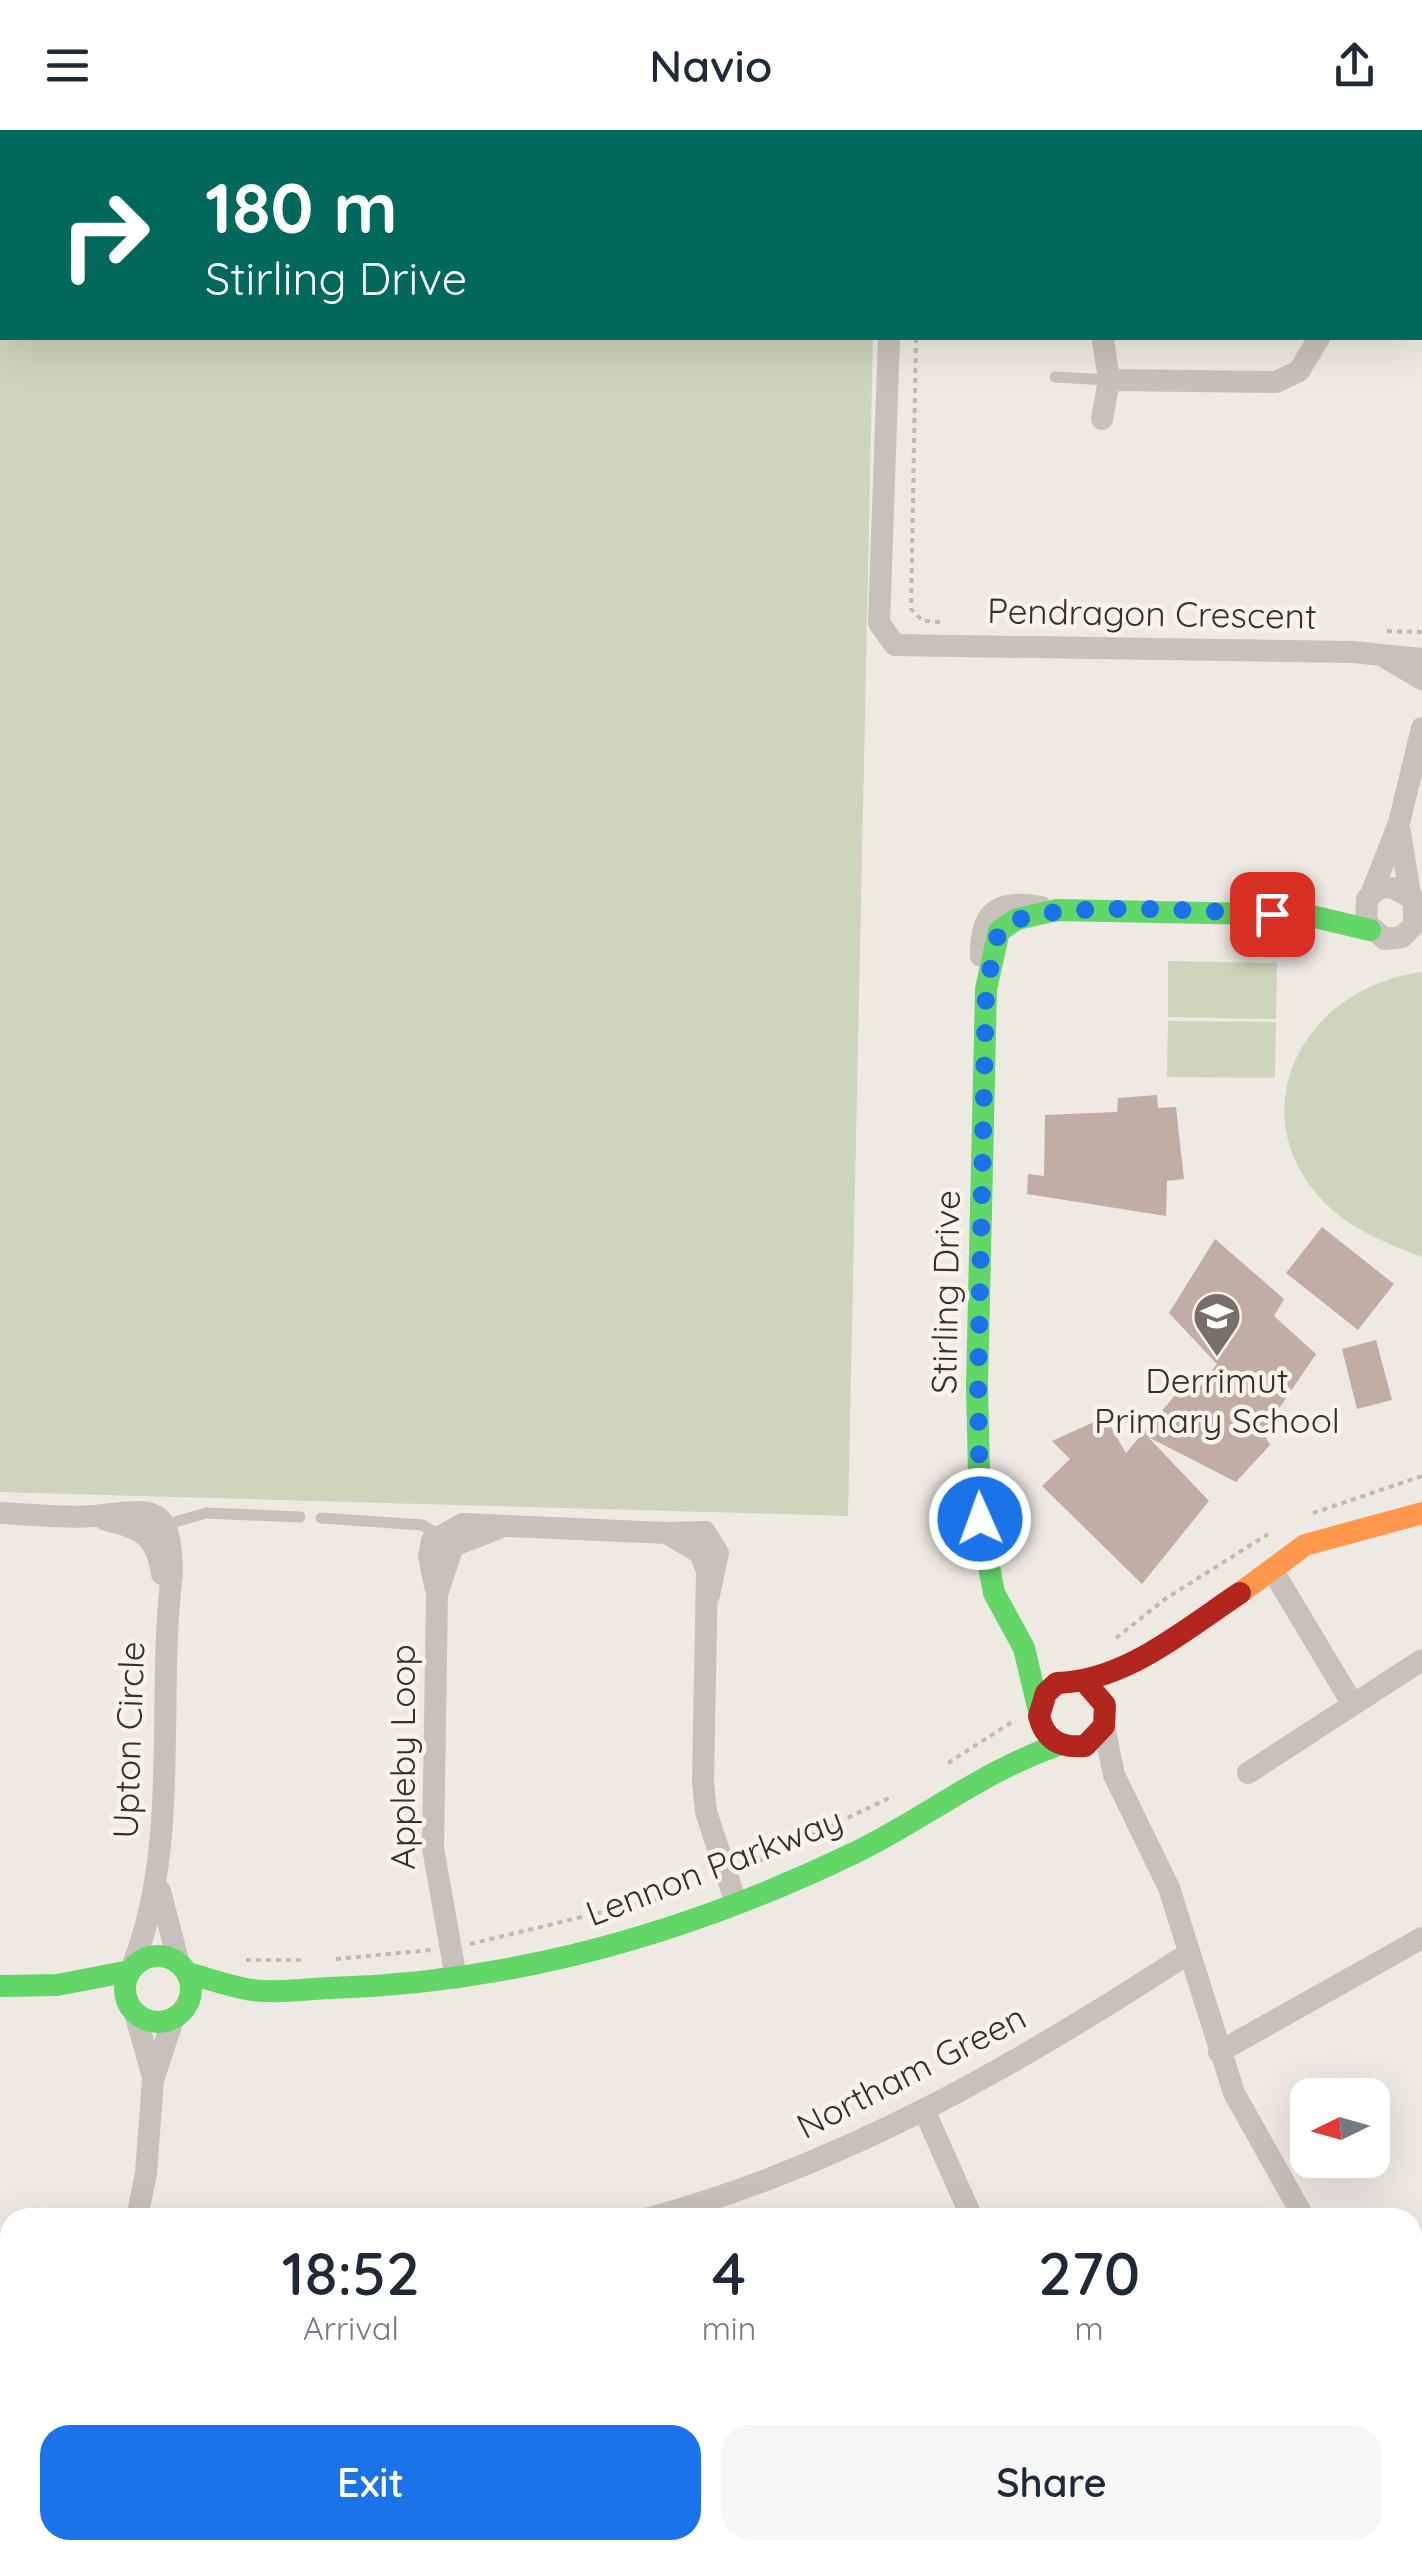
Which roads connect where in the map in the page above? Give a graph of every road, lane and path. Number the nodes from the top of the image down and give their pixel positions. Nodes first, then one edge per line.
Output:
1 (889, 340) edge
2 (916, 340) edge
3 (1103, 340) dead end
4 (1318, 340) edge
5 (1054, 377) dead end
6 (1109, 380) junction
7 (1102, 419) dead end
8 (943, 622) dead end
9 (1382, 631) dead end
10 (1422, 632) edge
11 (1384, 657) junction
12 (1422, 660) edge
13 (1422, 680) edge
14 (1422, 728) edge
15 (1399, 824) junction
16 (1370, 896) junction
17 (1415, 899) edge
18 (1308, 915) junction
19 (1370, 930) junction
20 (1416, 930) edge
21 (0, 1513) edge
22 (1422, 1513) edge
23 (300, 1517) dead end
24 (320, 1518) dead end
25 (155, 1529) junction
26 (445, 1540) junction
27 (1273, 1572) junction
28 (1024, 1648) junction
29 (1422, 1660) edge
30 (1138, 1661) junction
31 (1081, 1681) junction
32 (1352, 1703) junction
33 (1038, 1711) junction
34 (1105, 1721) junction
35 (1062, 1747) junction
36 (1004, 1764) junction
37 (1114, 1774) junction
38 (1248, 1774) dead end
39 (158, 1878) junction
40 (736, 1903) junction
41 (1422, 1938) edge
42 (1189, 1953) junction
43 (183, 1968) junction
44 (131, 1969) junction
45 (456, 1978) junction
46 (57, 1985) junction
47 (0, 1986) edge
48 (250, 1990) junction
49 (132, 2009) junction
50 (178, 2015) junction
51 (1219, 2052) junction
52 (154, 2080) junction
53 (924, 2110) junction
54 (139, 2208) edge
55 (697, 2208) edge
56 (968, 2208) edge
57 (1298, 2208) edge

1 - 11 street, Pendragon Crescent
2 - 8 path
3 - 6 street
4 - 6 street
5 - 6 lane
6 - 7 street
9 - 10 path
11 - 12 street, Pendragon Crescent
11 - 13 street, Pendragon Crescent
14 - 15 street
15 - 16 street
15 - 17 street
16 - 17 street
16 - 18 street, Stirling Drive
16 - 19 street
17 - 20 street
18 - 19 street, Stirling Drive
18 - 28 street, Stirling Drive
19 - 20 street
21 - 25 street
22 - 27 street, Lennon Parkway
23 - 25 lane
24 - 26 lane
25 - 39 street, Upton Circle
26 - 40 street
26 - 45 street, Appleby Loop
27 - 30 street, Lennon Parkway
27 - 32 street
28 - 31 street, Stirling Drive
28 - 33 street, Stirling Drive
29 - 32 street
30 - 31 street, Lennon Parkway
30 - 34 street, Lennon Parkway
31 - 33 street, Lennon Parkway
31 - 34 street
32 - 38 street
33 - 35 street
33 - 36 street, Lennon Parkway
34 - 35 street, Lennon Parkway
34 - 37 street
35 - 36 street, Lennon Parkway
35 - 37 street
36 - 40 street, Lennon Parkway
37 - 42 street
39 - 43 street, Upton Circle
39 - 44 street, Upton Circle
40 - 45 street, Lennon Parkway
41 - 51 street
42 - 51 street
42 - 53 street, Northam Green
43 - 44 street
43 - 48 street, Lennon Parkway
43 - 50 street
44 - 46 street
44 - 49 street
45 - 48 street, Lennon Parkway
46 - 47 street
46 - 49 street
48 - 50 street, Lennon Parkway
49 - 50 street
49 - 52 street
50 - 52 street
51 - 57 street
52 - 54 street
53 - 55 street, Northam Green
53 - 56 street

